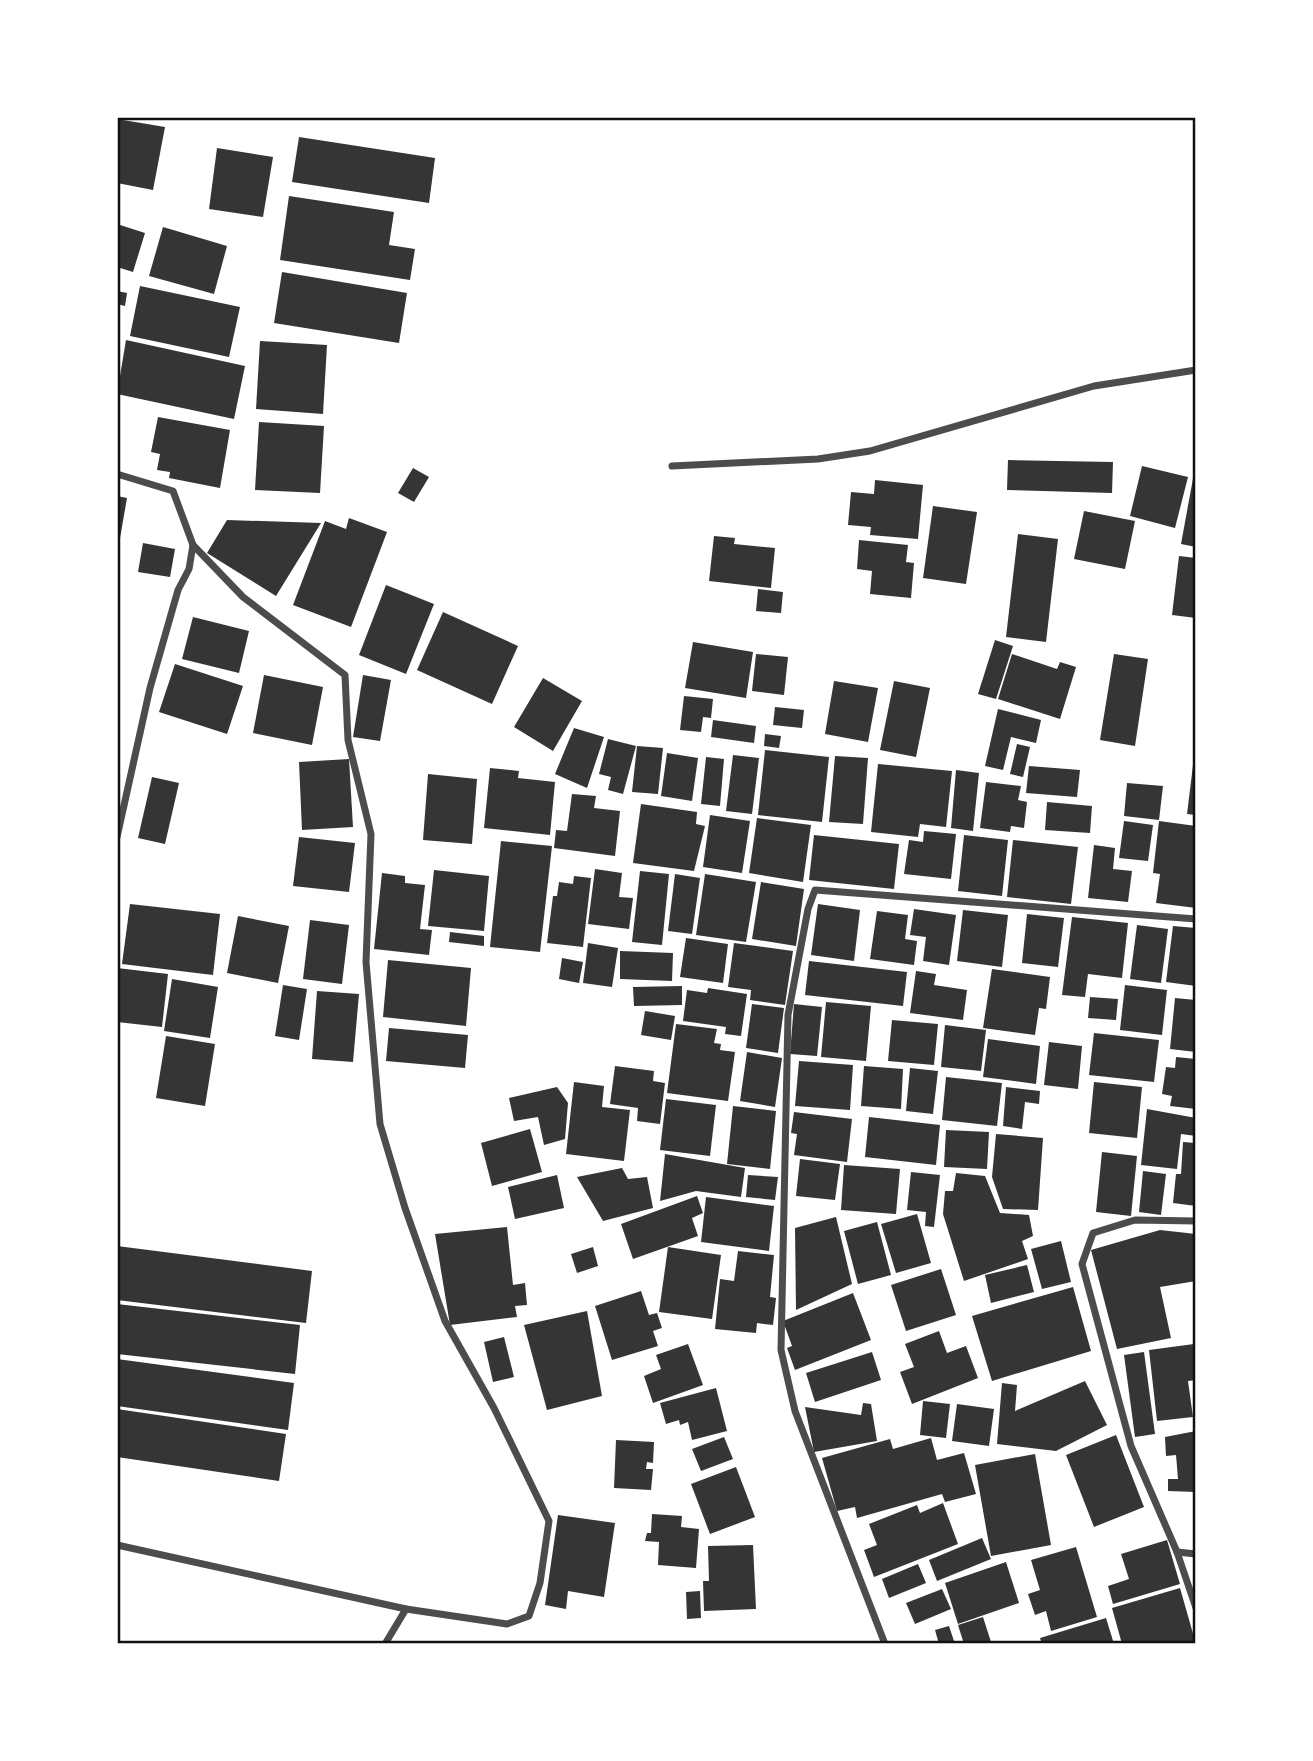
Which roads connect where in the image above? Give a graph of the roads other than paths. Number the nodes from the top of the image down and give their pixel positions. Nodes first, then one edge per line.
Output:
1 (1196, 370) edge
2 (672, 466) dead end
3 (117, 474) edge
4 (193, 545) junction
5 (117, 837) edge
6 (1196, 919) edge
7 (1196, 1221) edge
8 (117, 1545) edge
9 (1177, 1552) junction
10 (1196, 1554) edge
11 (1196, 1608) edge
12 (406, 1609) junction
13 (385, 1644) edge
14 (885, 1644) edge

1 - 2 street
3 - 4 street
4 - 5 street
4 - 12 street
6 - 14 street
7 - 9 street
8 - 12 street
9 - 10 street
9 - 11 street
12 - 13 street

